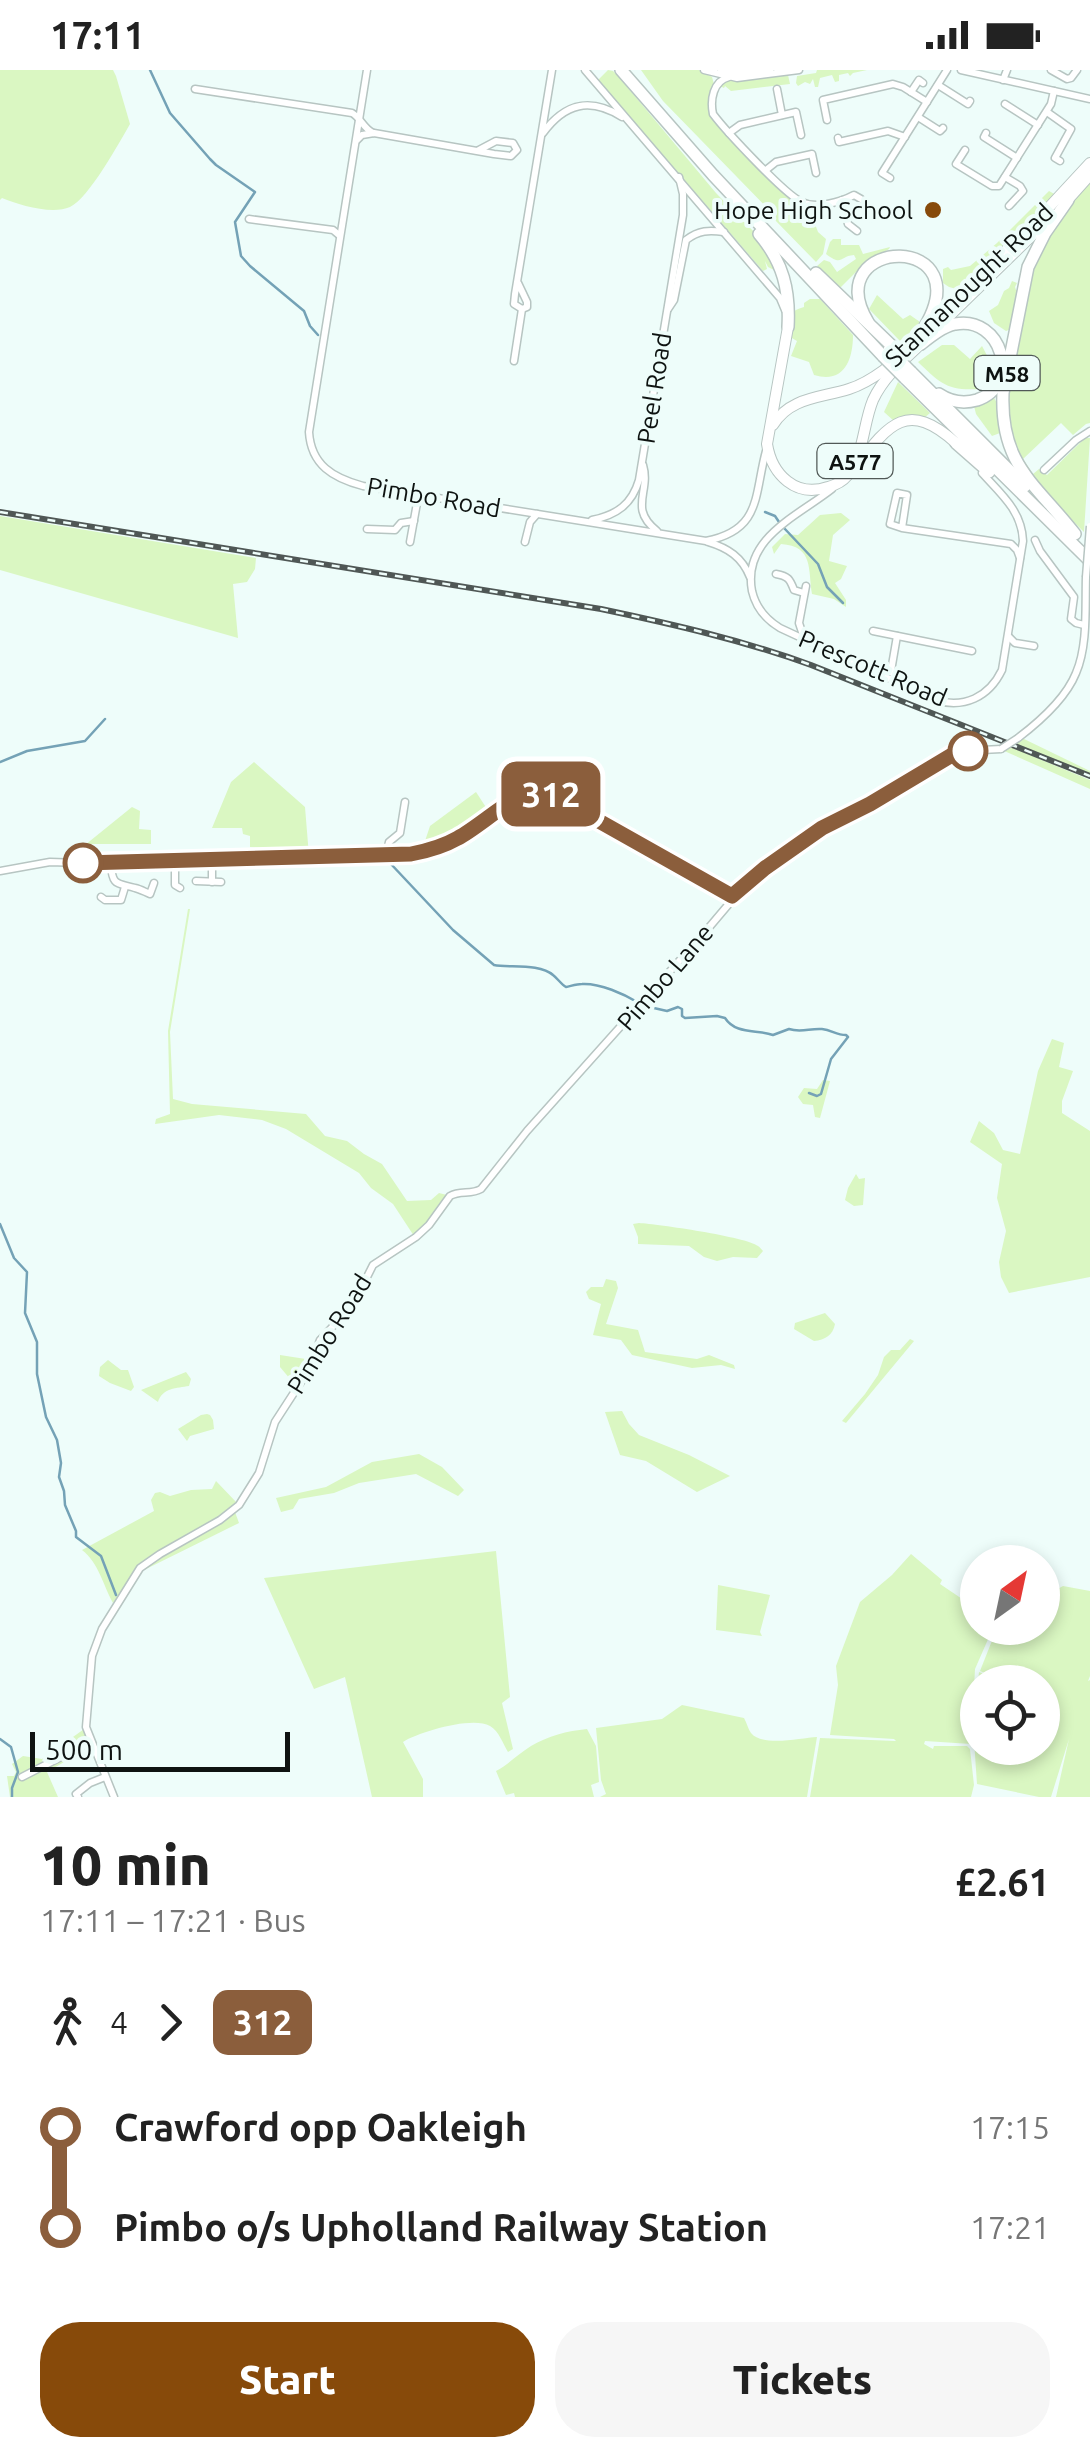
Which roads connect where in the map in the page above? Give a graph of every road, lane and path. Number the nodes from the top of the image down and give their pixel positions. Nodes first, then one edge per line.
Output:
1 (366, 70) edge
2 (552, 70) edge
3 (585, 70) edge
4 (621, 70) edge
5 (631, 70) edge
6 (721, 70) edge
7 (770, 70) edge
8 (799, 70) edge
9 (947, 70) edge
10 (961, 70) edge
11 (1007, 70) edge
12 (1051, 70) edge
13 (1076, 70) edge
14 (707, 71) edge
15 (729, 77) junction
16 (1003, 80) junction
17 (924, 83) dead end
18 (716, 84) junction
19 (938, 85) junction
20 (195, 89) dead end
21 (777, 89) dead end
22 (911, 92) junction
23 (1054, 92) junction
24 (1090, 99) edge
25 (970, 101) dead end
26 (927, 102) junction
27 (1006, 104) dead end
28 (1047, 111) junction
29 (782, 115) junction
30 (355, 116) junction
31 (918, 117) junction
32 (826, 120) dead end
33 (630, 122) junction
34 (1038, 125) junction
35 (942, 128) dead end
36 (374, 133) junction
37 (729, 133) junction
38 (986, 133) dead end
39 (542, 134) junction
40 (801, 135) dead end
41 (904, 137) junction
42 (838, 138) dead end
43 (492, 144) junction
44 (354, 146) junction
45 (479, 150) junction
46 (965, 150) dead end
47 (496, 153) junction
48 (1018, 158) junction
49 (1060, 161) dead end
50 (1090, 163) edge
51 (766, 170) junction
52 (816, 173) dead end
53 (713, 175) junction
54 (1090, 175) edge
55 (1006, 177) junction
56 (679, 178) junction
57 (890, 178) dead end
58 (861, 199) dead end
59 (842, 200) junction
60 (1068, 200) junction
61 (1010, 202) dead end
62 (250, 219) dead end
63 (858, 231) dead end
64 (726, 232) junction
65 (337, 233) junction
66 (816, 273) junction
67 (666, 311) junction
68 (868, 322) junction
69 (788, 326) junction
70 (921, 338) junction
71 (888, 351) junction
72 (514, 361) dead end
73 (910, 373) junction
74 (939, 394) junction
75 (770, 430) junction
76 (1090, 430) edge
77 (956, 443) junction
78 (767, 444) junction
79 (988, 450) junction
80 (642, 464) junction
81 (1044, 470) dead end
82 (845, 478) junction
83 (399, 492) junction
84 (423, 495) junction
85 (417, 503) junction
86 (510, 510) junction
87 (537, 514) junction
88 (414, 521) junction
89 (581, 521) junction
90 (530, 522) junction
91 (1050, 522) junction
92 (1090, 524) edge
93 (902, 528) junction
94 (366, 529) dead end
95 (1022, 533) junction
96 (662, 534) junction
97 (1075, 534) junction
98 (1035, 540) dead end
99 (706, 541) junction
100 (410, 542) dead end
101 (525, 542) dead end
102 (1011, 544) junction
103 (1090, 548) edge
104 (1020, 559) junction
105 (1090, 560) edge
106 (776, 574) dead end
107 (750, 579) junction
108 (800, 624) junction
109 (1084, 625) junction
110 (780, 628) junction
111 (873, 631) dead end
112 (897, 636) junction
113 (1008, 636) junction
114 (804, 639) junction
115 (1015, 644) junction
116 (1034, 646) dead end
117 (972, 650) dead end
118 (1005, 657) junction
119 (891, 663) junction
120 (867, 668) junction
121 (901, 684) junction
122 (405, 802) dead end
123 (386, 855) junction
124 (212, 860) junction
125 (175, 862) junction
126 (111, 864) junction
127 (0, 871) edge
128 (196, 881) dead end
129 (212, 882) junction
130 (221, 882) dead end
131 (154, 883) dead end
132 (125, 887) junction
133 (180, 888) dead end
134 (732, 896) junction
135 (100, 897) dead end
136 (461, 1192) joint
137 (90, 1742) junction
138 (22, 1777) dead end
139 (105, 1777) junction
140 (78, 1797) edge
141 (114, 1797) edge

1 - 30 street
2 - 39 street
3 - 33 street
4 - 53 highway, M58
5 - 66 highway, M58
6 - 7 street
8 - 15 street
9 - 19 street
10 - 16 street
11 - 16 street
12 - 13 street
14 - 15 street
14 - 18 street
15 - 18 street
16 - 23 street
17 - 22 street
18 - 37 street
19 - 25 street
19 - 26 street
20 - 30 street
21 - 29 street
22 - 26 street
22 - 32 street
23 - 24 street
23 - 28 street
26 - 31 street
27 - 34 street
28 - 34 street
28 - 49 street
29 - 37 street
29 - 40 street
30 - 36 street
30 - 44 street
31 - 35 street
31 - 41 street
33 - 39 street
33 - 56 street
34 - 48 street
36 - 44 street
36 - 45 street
37 - 51 street
38 - 48 street
39 - 72 street
41 - 42 street
41 - 57 street
43 - 45 street
43 - 47 street
43 - 47 street
44 - 65 street, Pimbo Road
45 - 47 street
46 - 55 street
48 - 55 street
50 - 70 main road, Stannanought Road / A577
51 - 52 street
51 - 59 street
53 - 69 highway
53 - 71 highway, M58
54 - 60 main road, Stannanought Road / A577
55 - 61 street
56 - 64 street
56 - 67 street, Peel Road
58 - 59 street
59 - 63 street
60 - 70 main road, Stannanought Road / A577
60 - 97 highway, M58
62 - 65 street
64 - 67 street, Peel Road
64 - 69 street
65 - 83 street, Pimbo Road
66 - 68 highway
66 - 71 highway, M58
67 - 80 street, Peel Road
68 - 70 highway
68 - 71 highway
69 - 75 main road
70 - 74 highway
70 - 75 main road, Stannanought Road / A577
70 - 82 main road, Stannanought Road / A577
71 - 73 highway, M58, bridge
73 - 74 highway, M58
73 - 79 highway, M58
73 - 91 highway, M58
74 - 79 highway, M58
75 - 78 main road
76 - 81 street
77 - 82 main road, A577
77 - 91 highway
77 - 95 street
78 - 82 main road, A577
78 - 99 street
79 - 97 highway, M58
80 - 89 street, Peel Road
80 - 96 street, Peel Road
82 - 107 street
83 - 84 street, Pimbo Road
83 - 85 street
84 - 85 street
84 - 86 street, Pimbo Road
85 - 88 street
86 - 87 street, Pimbo Road
86 - 90 street
87 - 89 street, Pimbo Road
87 - 90 street
88 - 94 street
88 - 100 street
89 - 96 street, Pimbo Road
90 - 101 street
91 - 105 highway, M58
92 - 109 street, bridge
93 - 93 street
93 - 102 street
95 - 102 street
95 - 104 street, Prescott Road
96 - 99 street, Pimbo Road
97 - 103 highway, M58
98 - 109 street
99 - 107 street, Prescott Road
102 - 104 street
104 - 113 street, Prescott Road
106 - 108 street
107 - 110 street, Prescott Road
108 - 110 street
108 - 114 street
109 - 134 street, Pimbo Lane, bridge
110 - 114 street, Prescott Road
111 - 112 street
112 - 117 street
112 - 119 street
113 - 115 street
113 - 118 street, Prescott Road
114 - 120 street, Prescott Road
115 - 116 street
115 - 118 street
118 - 121 street, Prescott Road
119 - 120 street
119 - 121 street
120 - 121 street, Prescott Road
122 - 123 street
123 - 124 street
123 - 134 street
124 - 125 street
124 - 129 street
125 - 126 street
125 - 133 street
126 - 127 street
126 - 132 street
128 - 129 street
129 - 130 street
131 - 132 street
132 - 135 street
134 - 136 street, Pimbo Lane
136 - 137 street, Pimbo Road
137 - 138 street
137 - 139 street, Pimbo Road
139 - 140 street
139 - 141 street, Pimbo Road

